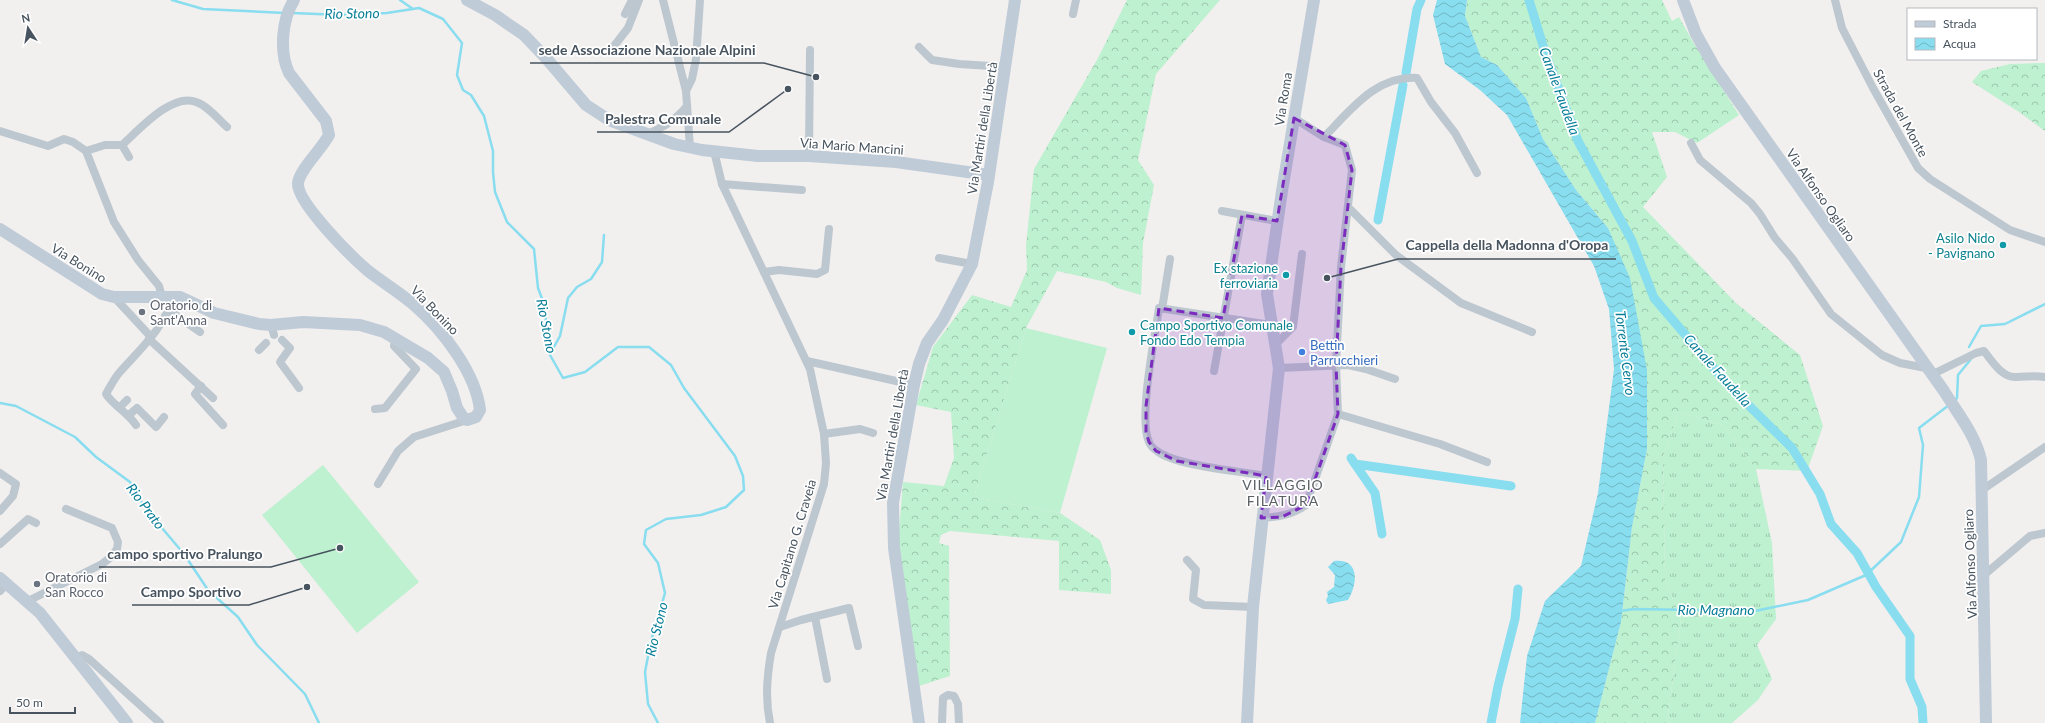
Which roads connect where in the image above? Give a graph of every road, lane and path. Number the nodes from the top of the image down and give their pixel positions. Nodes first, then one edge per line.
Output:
1 (467, 0) edge
2 (632, 0) edge
3 (639, 0) edge
4 (663, 0) edge
5 (700, 0) edge
6 (1016, 0) edge
7 (1076, 0) edge
8 (1314, 0) edge
9 (1684, 0) edge
10 (1836, 0) edge
11 (292, 3) edge
12 (625, 14) dead end
13 (1073, 14) dead end
14 (919, 47) dead end
15 (611, 50) dead end
16 (810, 50) dead end
17 (1006, 67) junction
18 (686, 91) junction
19 (687, 106) junction
20 (1294, 118) junction
21 (227, 127) dead end
22 (0, 131) edge
23 (648, 134) junction
24 (1324, 136) junction
25 (1691, 143) dead end
26 (122, 145) junction
27 (690, 148) junction
28 (86, 151) junction
29 (714, 151) junction
30 (809, 156) junction
31 (129, 157) dead end
32 (1477, 173) dead end
33 (989, 175) junction
34 (722, 184) junction
35 (802, 190) dead end
36 (1348, 207) junction
37 (1222, 211) dead end
38 (1242, 215) junction
39 (1277, 222) junction
40 (0, 229) edge
41 (829, 229) dead end
42 (2045, 242) edge
43 (1302, 254) dead end
44 (938, 258) dead end
45 (1170, 259) dead end
46 (972, 264) junction
47 (764, 272) junction
48 (114, 297) junction
49 (167, 297) junction
50 (1162, 309) junction
51 (170, 311) junction
52 (1223, 318) junction
53 (1271, 325) junction
54 (200, 332) dead end
55 (1532, 332) dead end
56 (271, 335) junction
57 (150, 338) junction
58 (395, 338) junction
59 (282, 340) dead end
60 (1276, 344) junction
61 (259, 350) dead end
62 (807, 361) junction
63 (1336, 365) junction
64 (1279, 368) junction
65 (1214, 370) dead end
66 (1929, 372) junction
67 (2045, 377) edge
68 (1395, 379) dead end
69 (202, 386) junction
70 (914, 386) junction
71 (299, 388) dead end
72 (213, 398) dead end
73 (127, 400) dead end
74 (120, 407) junction
75 (375, 409) dead end
76 (1338, 414) junction
77 (129, 415) junction
78 (164, 417) dead end
79 (468, 420) junction
80 (136, 425) dead end
81 (223, 426) dead end
82 (873, 433) dead end
83 (824, 434) junction
84 (2045, 447) edge
85 (1487, 462) dead end
86 (0, 473) edge
87 (1266, 476) junction
88 (378, 484) dead end
89 (1982, 490) junction
90 (66, 509) dead end
91 (0, 511) edge
92 (1261, 518) junction
93 (36, 523) dead end
94 (2045, 533) edge
95 (0, 544) edge
96 (1187, 560) dead end
97 (1984, 575) junction
98 (2, 584) edge
99 (28, 601) junction
100 (1253, 606) junction
101 (815, 616) junction
102 (780, 627) junction
103 (858, 646) dead end
104 (76, 658) junction
105 (827, 679) dead end
106 (127, 723) edge
107 (160, 723) edge
108 (770, 723) edge
109 (919, 723) edge
110 (942, 723) edge
111 (959, 723) edge
112 (1247, 723) edge
113 (1986, 723) edge

1 - 23 street, Via Mario Mancini
2 - 12 street
3 - 15 street
4 - 18 street
5 - 18 street
6 - 17 street, Via Martiri della Libertà
7 - 13 street
8 - 20 street, Via Roma
9 - 66 street, Via Alfonso Ogliaro
10 - 42 street, Strada del Monte
11 - 79 street, Via Bonino
14 - 17 street
16 - 30 street
17 - 33 street, Via Martiri della Libertà
18 - 19 street
19 - 23 street
19 - 27 street
20 - 24 street
20 - 39 street, Via Roma
21 - 26 street
22 - 28 street
23 - 27 street, Via Mario Mancini
24 - 32 street
24 - 36 street
25 - 66 street
26 - 28 street
26 - 31 street
27 - 29 street, Via Mario Mancini
28 - 49 street
29 - 30 street, Via Mario Mancini
29 - 34 street, Via Capitano G. Craveia
30 - 33 street, Via Mario Mancini
33 - 46 street, Via Martiri della Libertà
34 - 35 street
34 - 47 street, Via Capitano G. Craveia
36 - 55 street
36 - 63 street
37 - 38 street
38 - 39 street
38 - 52 street
39 - 53 street, Via Roma
40 - 48 street, Via Bonino
41 - 47 street
43 - 60 street
44 - 46 street
45 - 50 street
46 - 70 street, Via Martiri della Libertà
47 - 62 street, Via Capitano G. Craveia
48 - 49 street, Via Bonino
48 - 57 street
49 - 51 street
49 - 56 street, Via Bonino
50 - 52 street
50 - 87 street
51 - 54 street
51 - 57 street
52 - 53 street
52 - 65 street
53 - 60 street, Via Roma
56 - 58 street, Via Bonino
56 - 61 street
57 - 69 street
57 - 74 street
58 - 75 street
58 - 79 street, Via Bonino
59 - 71 street
60 - 64 street, Via Roma
62 - 70 street
62 - 83 street, Via Capitano G. Craveia
63 - 64 street
63 - 68 street
63 - 76 street
64 - 87 street, Via Roma
66 - 67 street
66 - 89 street, Via Alfonso Ogliaro
69 - 72 street
69 - 81 street
70 - 109 street, Via Martiri della Libertà
73 - 74 street
74 - 77 street
76 - 85 street
76 - 92 street
77 - 78 street
77 - 80 street
79 - 88 street
82 - 83 street
83 - 102 street, Via Capitano G. Craveia
84 - 89 street
86 - 91 street
87 - 92 street, Via Roma
89 - 97 street, Via Alfonso Ogliaro
90 - 99 street
92 - 100 street, Via Roma
93 - 95 street
94 - 97 street
96 - 100 street
97 - 113 street, Via Alfonso Ogliaro
98 - 99 street
99 - 104 street
100 - 112 street, Via Roma
101 - 102 street
101 - 103 street
101 - 105 street
102 - 108 street, Via Capitano G. Craveia
104 - 106 street
104 - 107 street
110 - 111 street

